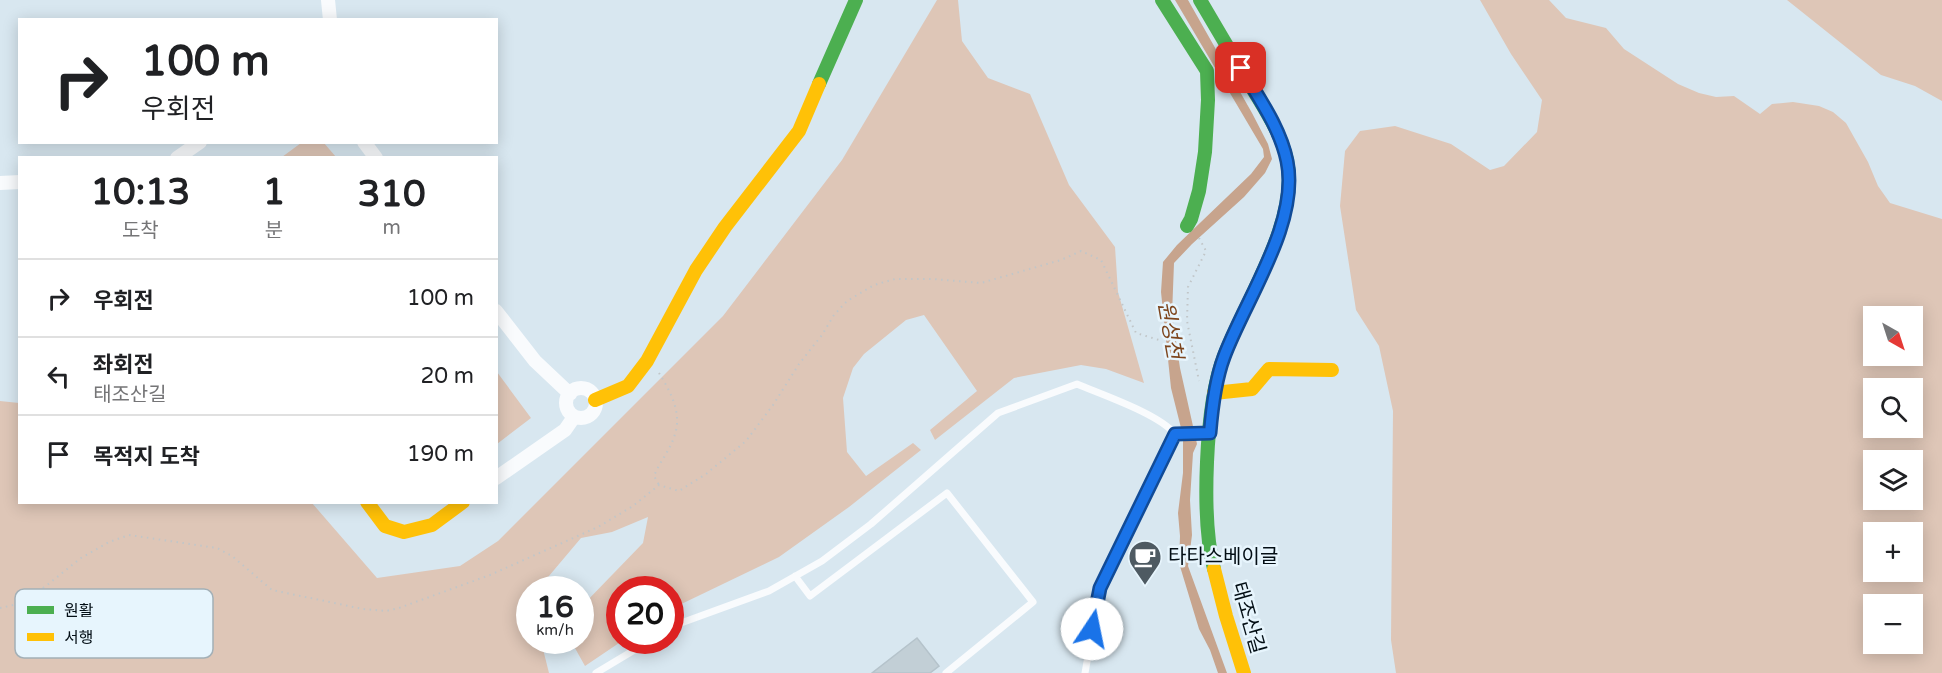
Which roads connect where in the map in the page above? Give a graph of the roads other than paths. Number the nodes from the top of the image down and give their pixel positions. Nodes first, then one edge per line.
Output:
1 (328, 0) edge
2 (856, 0) edge
3 (1162, 0) edge
4 (1200, 0) edge
5 (330, 18) edge
6 (198, 144) edge
7 (180, 156) edge
8 (18, 182) edge
9 (0, 183) edge
10 (1187, 226) dead end
11 (498, 314) edge
12 (1332, 370) dead end
13 (1214, 393) junction
14 (570, 394) junction
15 (595, 400) junction
16 (574, 417) junction
17 (1205, 433) junction
18 (1178, 434) junction
19 (498, 477) edge
20 (368, 504) edge
21 (460, 504) edge
22 (795, 576) junction
23 (684, 622) edge
24 (628, 654) edge
25 (596, 673) edge
26 (946, 673) edge
27 (1085, 673) edge
28 (1244, 673) edge

1 - 5 street
2 - 15 street
3 - 10 street
4 - 13 street, 태조산길
6 - 7 street
8 - 9 street
11 - 14 street
12 - 13 street
13 - 17 street, 태조산길
14 - 15 street
14 - 16 street
15 - 16 street
16 - 19 street
17 - 18 lane
17 - 28 street, 태조산길
18 - 22 lane
18 - 27 lane
20 - 21 street
22 - 23 lane
22 - 26 lane
24 - 25 lane

